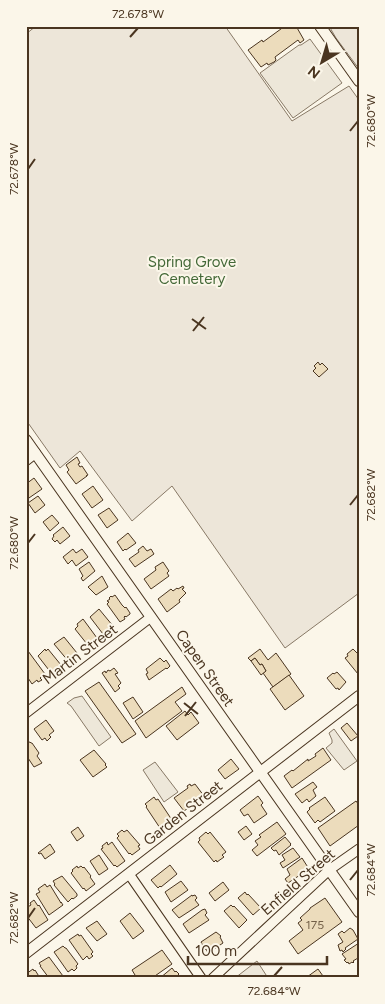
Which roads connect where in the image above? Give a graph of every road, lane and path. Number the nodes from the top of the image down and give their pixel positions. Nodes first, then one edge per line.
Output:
1 (320, 26) edge
2 (359, 81) edge
3 (26, 440) edge
4 (35, 453) junction
5 (26, 460) edge
6 (151, 618) junction
7 (359, 696) edge
8 (26, 713) edge
9 (260, 772) junction
10 (359, 848) edge
11 (329, 870) junction
12 (129, 874) junction
13 (359, 912) edge
14 (26, 954) edge
15 (201, 978) edge
16 (213, 978) edge

1 - 2 street
3 - 4 street, Capen Street
4 - 5 street
4 - 6 street, Capen Street
6 - 8 street, Martin Street
6 - 9 street, Capen Street
7 - 9 street, Garden Street
9 - 11 street, Capen Street
9 - 12 street, Garden Street
10 - 11 street, Enfield Street
11 - 13 street, Capen Street
11 - 16 street, Enfield Street
12 - 14 street, Garden Street
12 - 15 street

